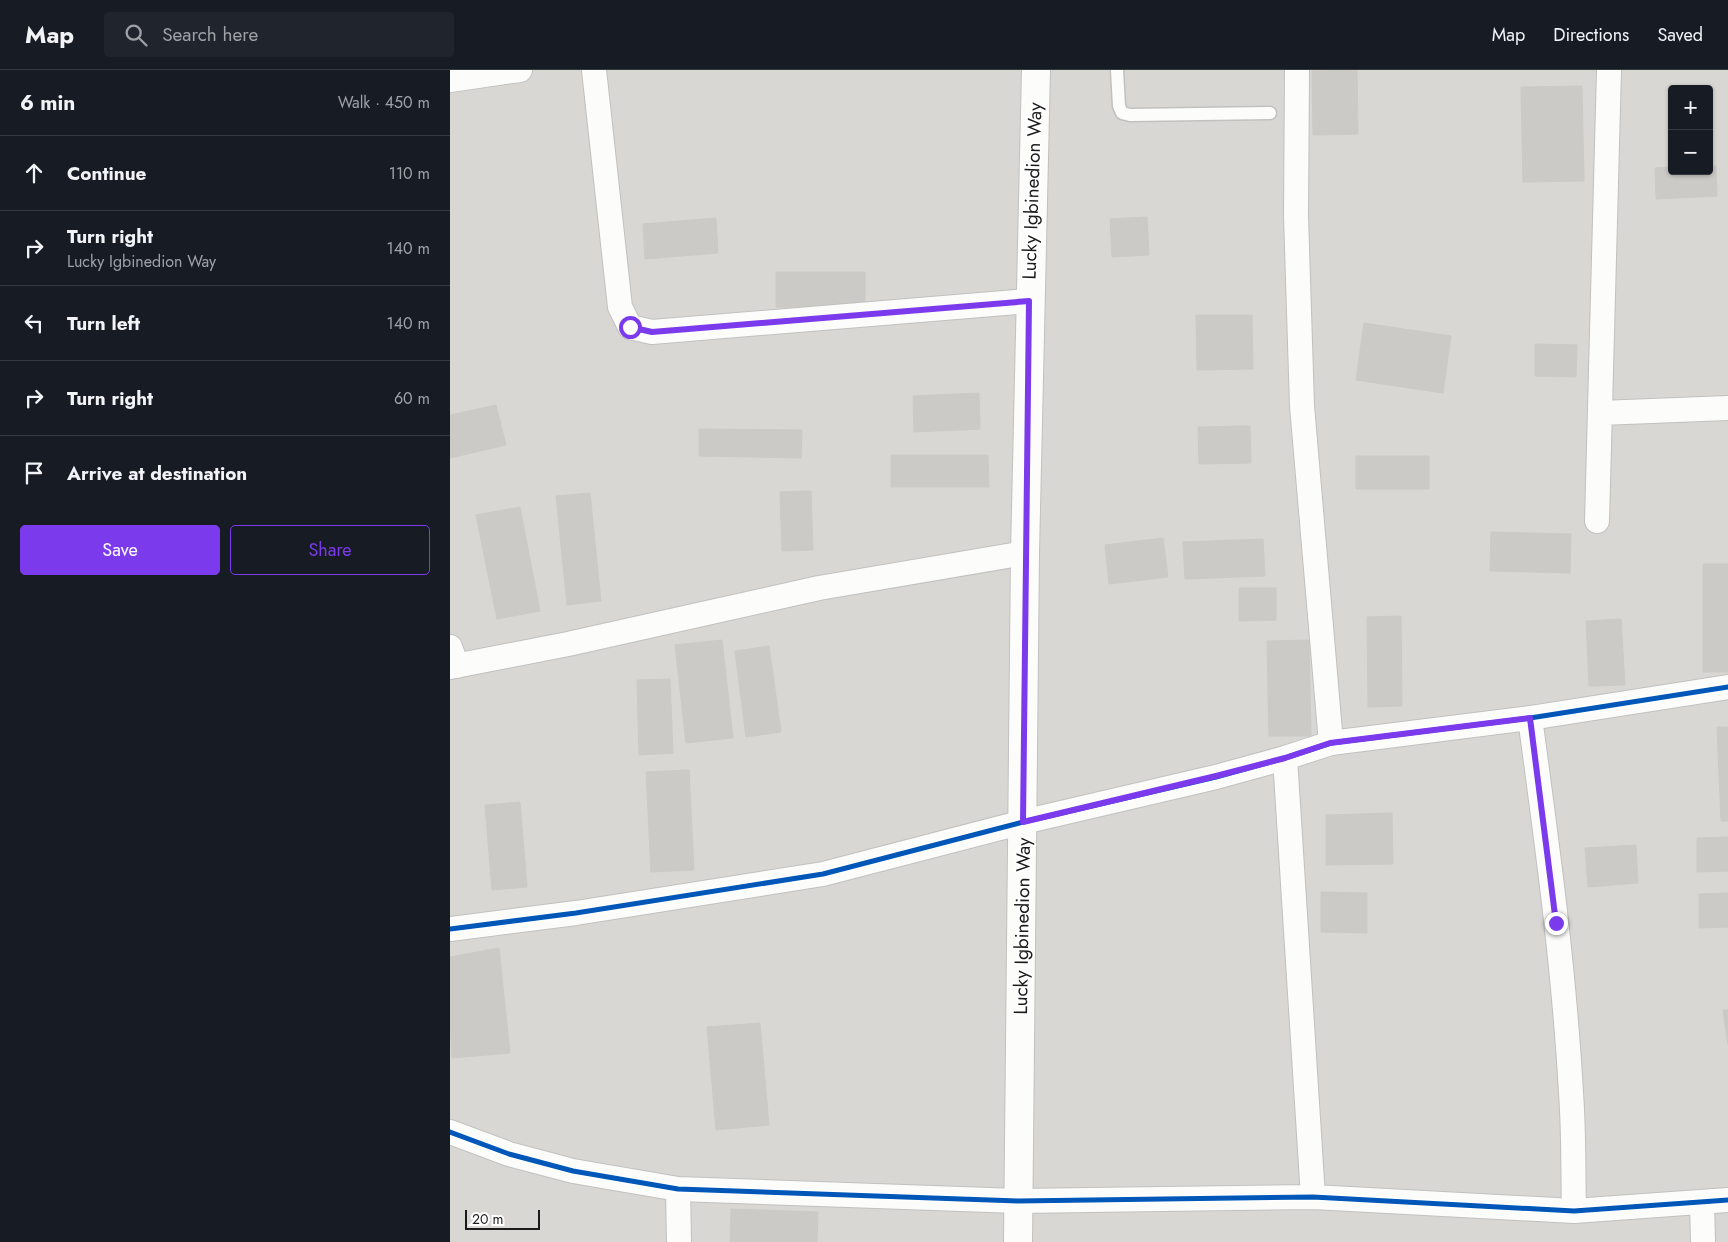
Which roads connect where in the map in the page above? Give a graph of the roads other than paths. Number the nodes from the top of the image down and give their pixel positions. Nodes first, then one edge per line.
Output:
1 (520, 70) edge
2 (594, 70) edge
3 (1036, 70) edge
4 (1117, 70) edge
5 (1297, 70) edge
6 (1609, 70) edge
7 (450, 80) edge
8 (1270, 113) dead end
9 (1029, 301) junction
10 (1728, 408) edge
11 (1600, 413) junction
12 (1597, 521) dead end
13 (1025, 553) junction
14 (452, 660) edge
15 (1728, 688) edge
16 (1530, 718) junction
17 (1330, 743) junction
18 (1285, 758) junction
19 (1023, 822) junction
20 (450, 930) edge
21 (450, 1132) edge
22 (678, 1189) junction
23 (1313, 1197) junction
24 (1728, 1200) edge
25 (1018, 1201) junction
26 (1702, 1202) junction
27 (1574, 1211) junction
28 (679, 1242) edge
29 (1018, 1242) edge
30 (1703, 1242) edge

1 - 7 street
2 - 9 street
3 - 9 street, Lucky Igbinedion Way
4 - 8 lane
5 - 17 street
6 - 11 street
9 - 13 street, Lucky Igbinedion Way
10 - 11 street
11 - 12 street
13 - 14 street
13 - 19 street, Lucky Igbinedion Way
15 - 16 street
16 - 17 street
16 - 27 street
17 - 18 street
18 - 19 street
18 - 23 street
19 - 20 street
19 - 25 street, Lucky Igbinedion Way
21 - 22 street
22 - 25 street
22 - 28 street
23 - 25 street
23 - 27 street
24 - 26 street
25 - 29 street, Lucky Igbinedion Way
26 - 27 street
26 - 30 street

